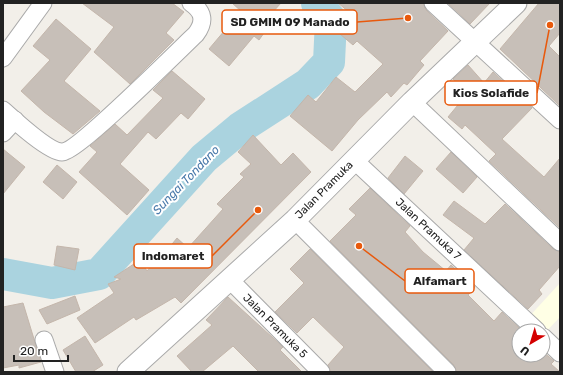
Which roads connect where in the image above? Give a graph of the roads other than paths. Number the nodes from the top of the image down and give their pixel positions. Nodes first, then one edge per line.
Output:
1 (43, 3) edge
2 (191, 3) edge
3 (433, 3) edge
4 (516, 3) edge
5 (475, 43) junction
6 (3, 58) edge
7 (412, 102) junction
8 (9, 115) edge
9 (560, 120) edge
10 (3, 133) edge
11 (354, 160) junction
12 (296, 220) junction
13 (560, 242) edge
14 (230, 280) junction
15 (528, 323) edge
16 (44, 340) dead end
17 (551, 345) edge
18 (560, 353) edge
19 (55, 372) edge
20 (128, 372) edge
21 (321, 372) edge
22 (447, 372) edge

1 - 6 street
2 - 8 street
3 - 5 street
4 - 5 street, Jalan Pramuka
5 - 7 street, Jalan Pramuka
5 - 9 street
7 - 11 street, Jalan Pramuka
7 - 13 street
8 - 10 street
11 - 12 street, Jalan Pramuka
11 - 15 street, Jalan Pramuka 7
12 - 14 street, Jalan Pramuka
12 - 22 street
14 - 20 street, Jalan Pramuka
14 - 21 street, Jalan Pramuka 5
16 - 19 street
17 - 18 street

